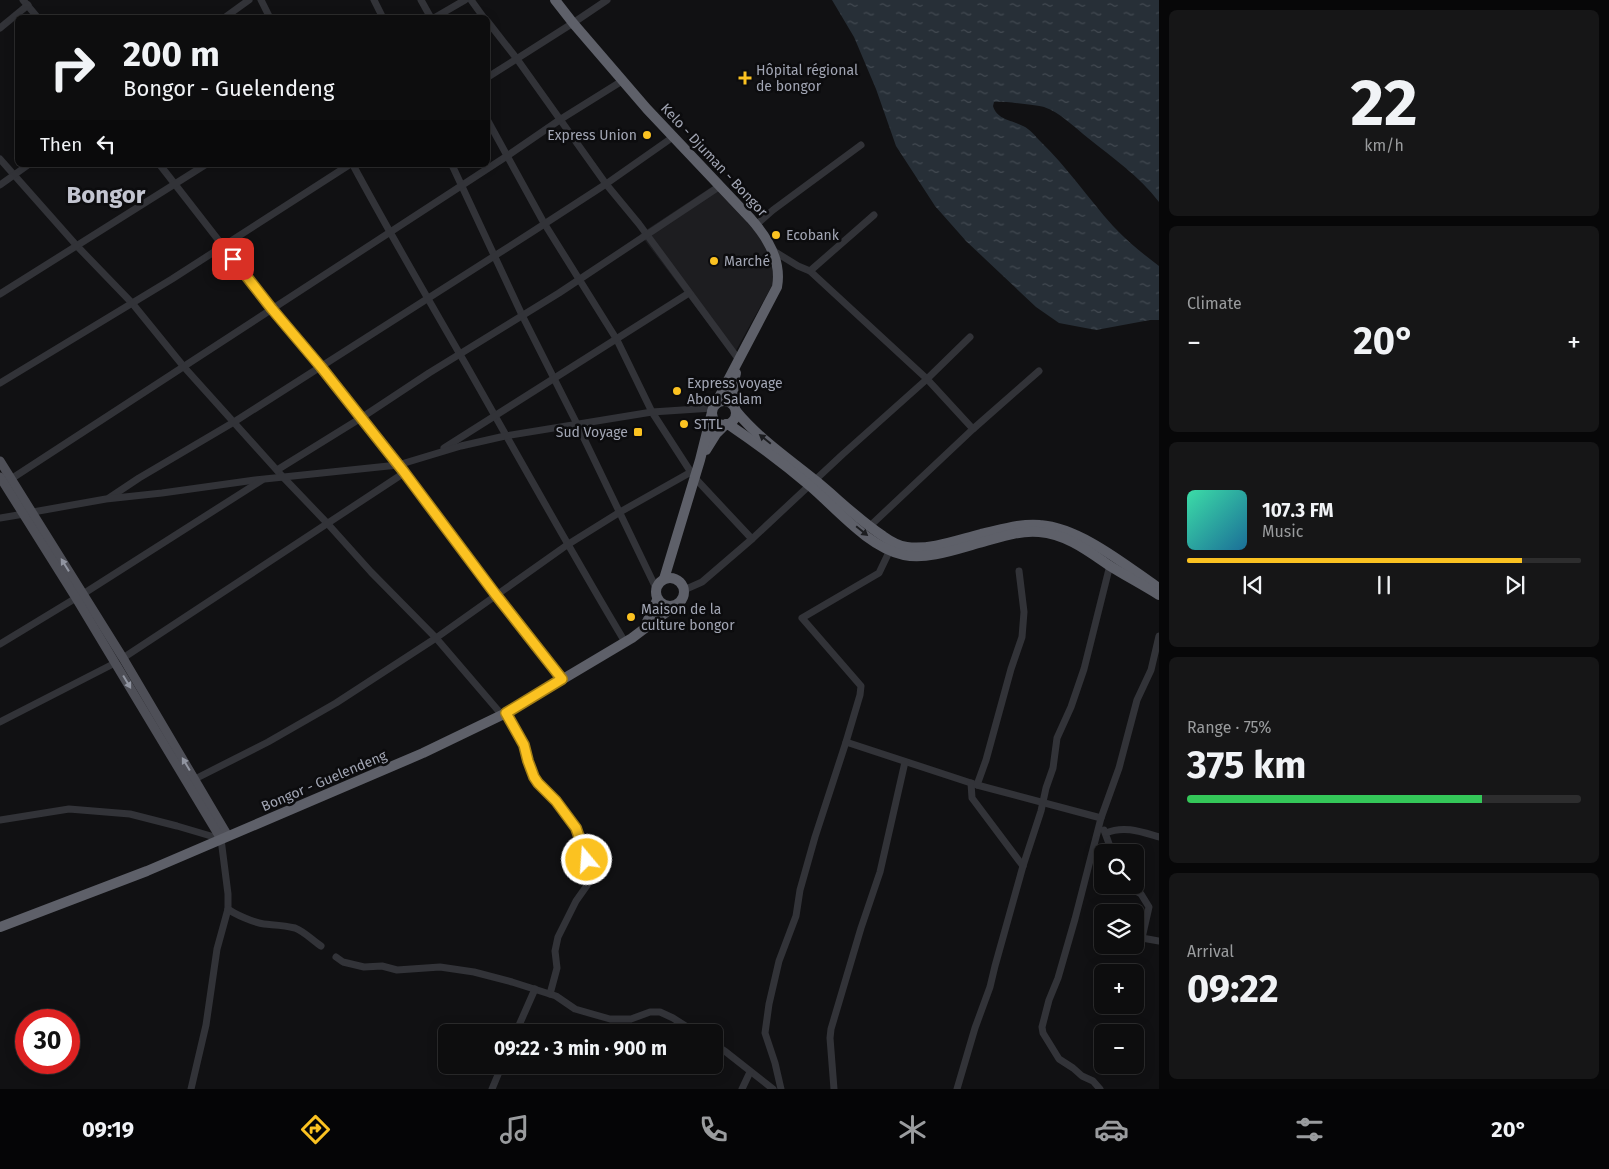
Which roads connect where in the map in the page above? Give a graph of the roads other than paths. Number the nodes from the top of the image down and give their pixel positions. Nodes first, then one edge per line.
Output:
1 (249, 0) edge
2 (260, 0) edge
3 (374, 0) edge
4 (421, 0) edge
5 (465, 0) edge
6 (471, 0) edge
7 (555, 0) edge
8 (607, 0) edge
9 (25, 3) edge
10 (35, 15) edge
11 (228, 15) edge
12 (268, 15) edge
13 (381, 15) edge
14 (430, 15) edge
15 (438, 15) edge
16 (482, 15) edge
17 (573, 23) junction
18 (490, 25) edge
19 (0, 28) edge
20 (517, 59) junction
21 (490, 76) edge
22 (622, 81) junction
23 (560, 119) junction
24 (490, 125) edge
25 (673, 137) junction
26 (861, 145) dead end
27 (507, 156) junction
28 (0, 159) edge
29 (25, 167) edge
30 (162, 167) edge
31 (202, 167) edge
32 (345, 167) edge
33 (354, 167) edge
34 (453, 167) edge
35 (490, 167) edge
36 (490, 167) edge
37 (15, 174) junction
38 (175, 184) junction
39 (606, 184) junction
40 (0, 185) edge
41 (461, 185) junction
42 (720, 186) junction
43 (874, 215) dead end
44 (544, 223) junction
45 (756, 224) junction
46 (389, 232) junction
47 (647, 235) junction
48 (77, 246) junction
49 (223, 246) junction
50 (772, 250) junction
51 (494, 256) junction
52 (810, 271) junction
53 (579, 280) junction
54 (0, 294) edge
55 (689, 294) junction
56 (426, 298) junction
57 (132, 302) junction
58 (272, 309) junction
59 (522, 315) junction
60 (970, 337) dead end
61 (617, 340) junction
62 (460, 354) junction
63 (739, 360) junction
64 (184, 367) junction
65 (321, 367) junction
66 (1039, 371) dead end
67 (555, 379) junction
68 (928, 379) junction
69 (0, 383) edge
70 (714, 408) junction
71 (735, 408) junction
72 (652, 412) junction
73 (495, 416) junction
74 (362, 418) junction
75 (234, 422) junction
76 (577, 424) junction
77 (727, 424) junction
78 (974, 429) junction
79 (505, 436) junction
80 (436, 453) junction
81 (700, 460) junction
82 (0, 461) edge
83 (398, 465) junction
84 (277, 470) junction
85 (404, 472) junction
86 (692, 475) junction
87 (0, 477) edge
88 (283, 477) junction
89 (265, 478) junction
90 (12, 479) junction
91 (812, 483) junction
92 (106, 499) junction
93 (620, 512) junction
94 (28, 513) junction
95 (0, 518) edge
96 (328, 523) junction
97 (870, 526) junction
98 (752, 539) junction
99 (567, 545) junction
100 (890, 550) junction
101 (672, 551) junction
102 (1110, 565) junction
103 (1018, 571) dead end
104 (664, 579) junction
105 (682, 586) junction
106 (656, 588) junction
107 (1159, 588) edge
108 (496, 595) junction
109 (1159, 595) edge
110 (80, 596) junction
111 (657, 600) junction
112 (673, 607) junction
113 (644, 630) junction
114 (1159, 636) edge
115 (436, 638) junction
116 (625, 642) junction
117 (0, 644) edge
118 (119, 660) junction
119 (562, 679) junction
120 (504, 714) junction
121 (0, 722) edge
122 (846, 742) junction
123 (905, 762) junction
124 (195, 779) junction
125 (974, 784) junction
126 (1043, 802) junction
127 (0, 820) edge
128 (1100, 821) junction
129 (1106, 833) junction
130 (225, 837) junction
131 (1159, 837) edge
132 (1109, 844) edge
133 (1023, 866) junction
134 (1141, 894) edge
135 (228, 909) junction
136 (0, 927) edge
137 (1159, 941) edge
138 (321, 946) dead end
139 (336, 957) dead end
140 (535, 989) junction
141 (550, 994) junction
142 (520, 1024) edge
143 (683, 1024) edge
144 (723, 1050) edge
145 (750, 1072) junction
146 (498, 1074) edge
147 (191, 1089) edge
148 (492, 1089) edge
149 (742, 1089) edge
150 (773, 1089) edge
151 (781, 1089) edge
152 (834, 1089) edge
153 (957, 1089) edge
154 (1100, 1089) edge

1 - 11 street
2 - 12 street
3 - 13 street
4 - 14 street
5 - 15 street
6 - 16 street
7 - 17 highway, Kelo - Djuman - Bongor
8 - 17 street
9 - 10 street
9 - 19 street
17 - 20 street
17 - 22 highway, Kelo - Djuman - Bongor
18 - 20 street
20 - 21 street
20 - 23 street
22 - 23 street
22 - 25 highway, Kelo - Djuman - Bongor
23 - 27 street
23 - 39 street
24 - 27 street
25 - 39 street
25 - 42 highway, Kelo - Djuman - Bongor
26 - 45 street
27 - 36 street
27 - 44 street
28 - 37 street
29 - 37 street
30 - 38 street
31 - 38 street
32 - 49 street
33 - 46 street
34 - 41 street
35 - 41 street
37 - 40 street
37 - 48 street
38 - 48 street
38 - 49 street
39 - 44 street
39 - 47 street
41 - 46 street
41 - 51 street
42 - 45 highway, Kelo - Djuman - Bongor
42 - 47 street
43 - 52 street
44 - 51 street
44 - 53 street
45 - 50 highway, Kelo - Djuman - Bongor
46 - 56 street
46 - 58 street
47 - 53 street
47 - 55 street
48 - 54 street
48 - 57 street
49 - 57 street
49 - 58 street
50 - 52 street
50 - 63 highway, Kelo - Djuman - Bongor
51 - 56 street
51 - 59 street
52 - 68 street
53 - 59 street
53 - 61 street
55 - 61 street
55 - 63 street
56 - 62 street
56 - 65 street
57 - 64 street
57 - 69 street
58 - 64 street
58 - 65 street
59 - 62 street
59 - 67 street
60 - 68 street
61 - 67 street
61 - 72 street
62 - 73 street
62 - 74 street
63 - 70 highway, Kelo - Djuman - Bongor
63 - 71 highway, Kelo - Djuman - Bongor
64 - 75 street
64 - 90 street
65 - 74 street
65 - 75 street
66 - 78 street
67 - 73 street
67 - 76 street
68 - 78 street
68 - 91 street
70 - 71 highway
70 - 72 street
70 - 77 highway
70 - 81 highway, Kelo - Djuman - Bongor
71 - 77 highway
91 -> 71 highway
72 - 76 street
72 - 86 street
73 - 79 street
73 - 80 street
74 - 83 street
74 - 84 street
75 - 84 street
75 - 92 street
76 - 79 street
76 - 93 street
77 - 81 highway, Kelo - Djuman - Bongor
77 - 91 highway
78 - 97 street
79 - 80 street
79 - 99 street
80 - 83 street
81 - 86 highway, Kelo - Djuman - Bongor
82 - 90 main road
83 - 85 street
83 - 88 street
84 - 88 street
85 - 96 street
85 - 108 street
86 - 93 street
86 - 98 street
86 - 101 highway, Kelo - Djuman - Bongor
87 - 94 main road
88 - 89 street
88 - 96 street
89 - 92 street
89 - 110 street
90 - 94 main road
91 - 97 highway
91 - 98 street
91 -> 100 highway
92 - 94 street
93 - 99 street
93 - 106 street
94 - 95 street
94 - 110 main road
96 - 115 street
96 - 118 street
97 - 107 highway
98 - 105 street
99 - 108 street
99 - 116 street
100 - 102 highway
100 - 122 street
101 - 104 highway, Kelo - Djuman - Bongor
101 - 105 highway
102 - 109 highway
102 - 126 street
103 - 125 street
104 - 105 highway
104 - 106 highway
105 - 112 highway
106 - 111 highway
108 - 115 street
108 - 119 street
110 - 117 street
110 - 118 main road
111 - 112 highway
111 - 113 highway
112 - 113 highway, Bongor - Guelendeng
113 - 116 highway, Bongor - Guelendeng
114 - 128 street
115 - 120 street
115 - 124 street
116 - 119 highway, Bongor - Guelendeng
118 - 121 street
124 -> 118 main road
118 -> 130 main road
119 - 120 highway, Bongor - Guelendeng
120 - 130 highway, Bongor - Guelendeng
120 - 141 street
122 - 123 street
122 - 151 street
123 - 125 street
123 - 152 street
124 - 130 main road
125 - 126 street
125 - 133 street
126 - 128 street
126 - 133 street
127 - 130 street
128 - 129 street
128 - 154 street
129 - 131 street
129 - 132 street
130 - 135 street
130 - 136 highway, Bongor - Guelendeng
133 - 153 street
134 - 137 street
135 - 138 street
135 - 147 street
139 - 140 street
140 - 141 street
140 - 142 street
141 - 143 street
144 - 145 street
145 - 149 street
145 - 150 street
146 - 148 street

